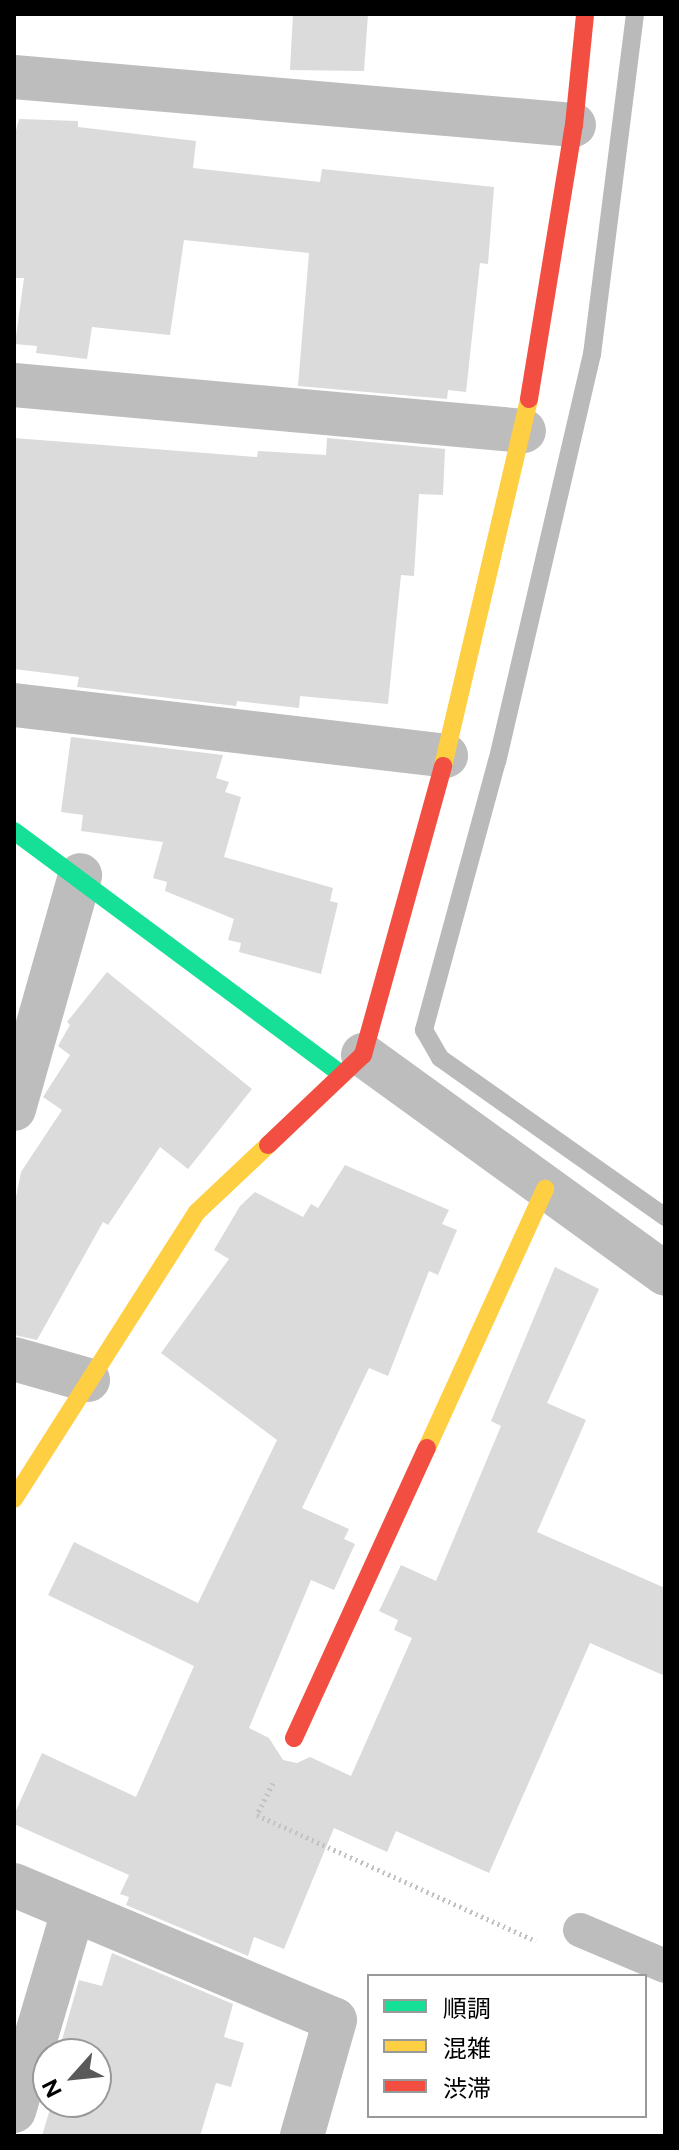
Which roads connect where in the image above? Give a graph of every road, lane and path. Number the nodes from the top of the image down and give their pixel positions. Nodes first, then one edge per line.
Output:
1 (585, 14) edge
2 (14, 77) edge
3 (574, 125) junction
4 (14, 385) edge
5 (524, 431) junction
6 (14, 705) edge
7 (446, 756) junction
8 (14, 831) edge
9 (80, 875) junction
10 (352, 1065) junction
11 (14, 1109) edge
12 (545, 1189) junction
13 (665, 1274) edge
14 (14, 1359) edge
15 (88, 1380) junction
16 (14, 1499) edge
17 (294, 1738) dead end
18 (257, 1815) dead end
19 (14, 1885) edge
20 (73, 1912) junction
21 (565, 1938) joint
22 (665, 1966) edge
23 (14, 2111) edge
24 (302, 2136) edge

1 - 3 street
2 - 3 street
3 - 5 street
4 - 5 street
5 - 7 street
6 - 7 street
7 - 10 street
8 - 9 street
9 - 10 street
9 - 11 street
10 - 12 street
10 - 15 street
12 - 13 street
12 - 17 street
14 - 15 street
15 - 16 street
18 - 21 path
19 - 20 street
20 - 23 street
20 - 24 street
21 - 22 lane

